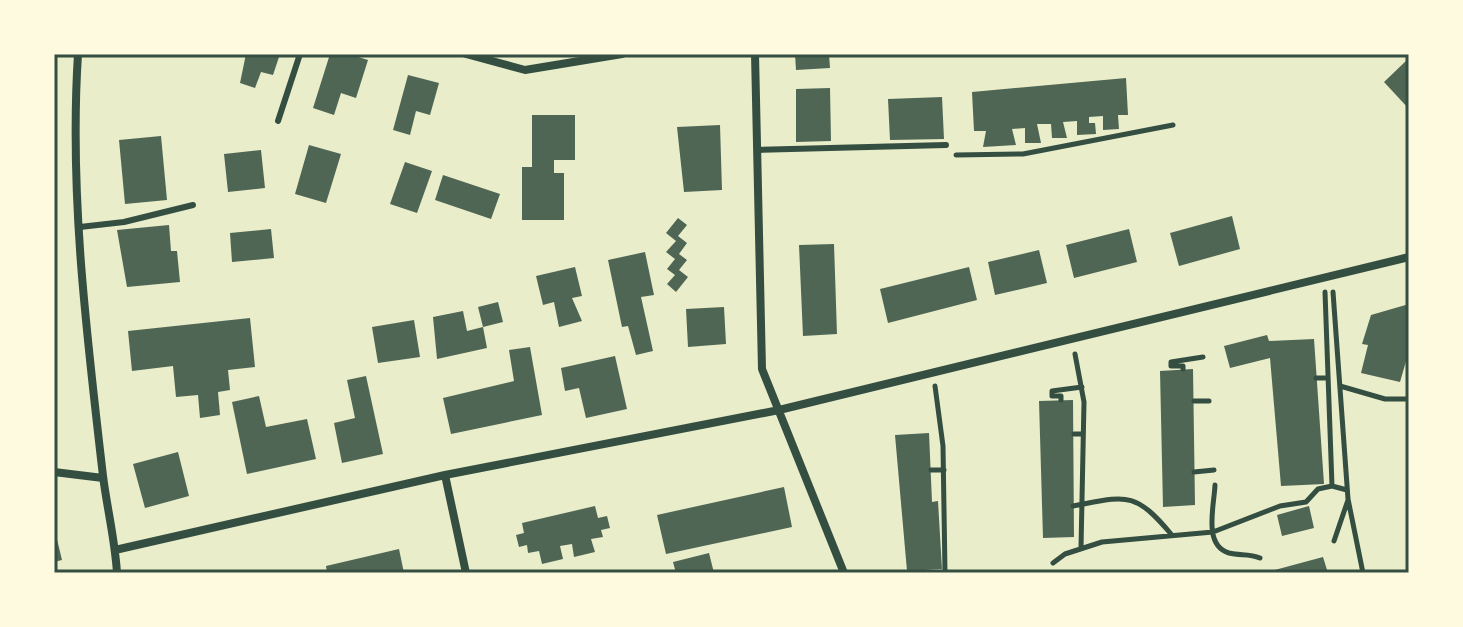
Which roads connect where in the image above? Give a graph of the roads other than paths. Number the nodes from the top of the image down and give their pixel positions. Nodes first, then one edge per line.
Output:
1 (78, 54) edge
2 (300, 54) edge
3 (466, 54) edge
4 (622, 54) edge
5 (755, 54) edge
6 (278, 121) dead end
7 (946, 145) dead end
8 (757, 150) junction
9 (193, 205) dead end
10 (80, 227) junction
11 (1409, 257) edge
12 (779, 410) junction
13 (54, 472) edge
14 (445, 475) junction
15 (103, 478) junction
16 (115, 550) junction
17 (117, 573) edge
18 (466, 573) edge
19 (844, 573) edge

1 - 10 street
2 - 6 lane
3 - 4 street
5 - 8 street
7 - 8 lane
8 - 12 street
9 - 10 lane
10 - 15 street
11 - 12 street
12 - 14 street
12 - 19 street
13 - 15 street
14 - 16 street
14 - 18 street
15 - 16 street
16 - 17 street

